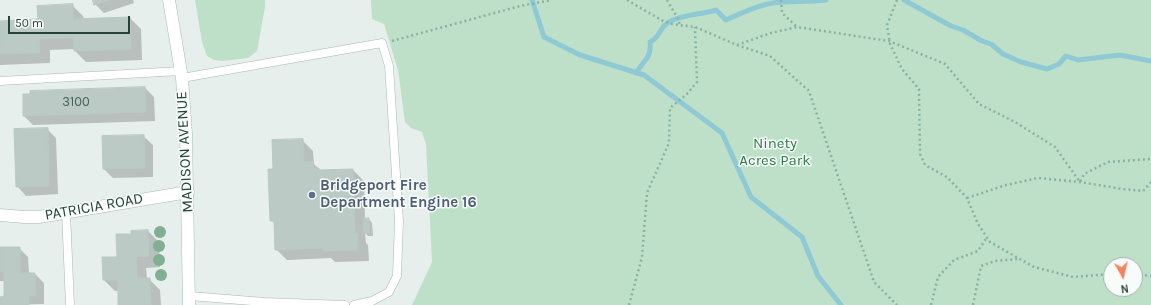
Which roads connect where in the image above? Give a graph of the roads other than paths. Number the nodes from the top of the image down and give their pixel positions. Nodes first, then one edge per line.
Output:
1 (169, 0) edge
2 (181, 74) junction
3 (0, 81) edge
4 (188, 192) junction
5 (66, 212) junction
6 (0, 215) edge
7 (190, 300) edge
8 (70, 305) edge
9 (345, 305) edge
10 (354, 305) edge

1 - 2 main road, MADISON AVENUE
2 - 3 lane
2 - 4 main road, MADISON AVENUE
2 - 10 lane
4 - 5 main road, PATRICIA ROAD
4 - 7 main road, MADISON AVENUE
5 - 6 main road, PATRICIA ROAD
5 - 8 lane
7 - 9 lane

